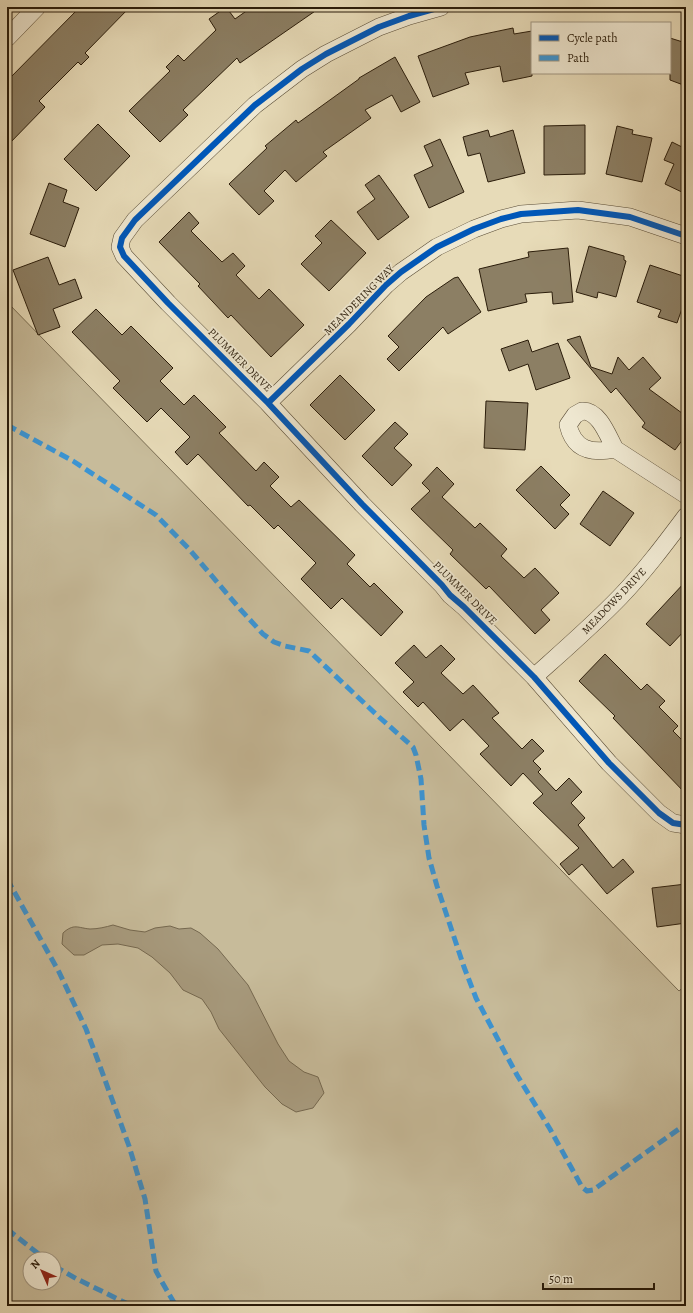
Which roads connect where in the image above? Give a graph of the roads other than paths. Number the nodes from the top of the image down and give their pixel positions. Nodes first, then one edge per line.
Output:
1 (37, 7) edge
2 (441, 7) edge
3 (7, 38) edge
4 (686, 236) edge
5 (268, 403) junction
6 (615, 449) dead end
7 (686, 495) edge
8 (686, 516) edge
9 (534, 677) junction
10 (686, 825) edge

1 - 3 street
2 - 5 street, PLUMMER DRIVE
4 - 5 street, MEANDERING WAY
5 - 9 street, PLUMMER DRIVE
6 - 7 street
8 - 9 street, MEADOWS DRIVE
9 - 10 street, PLUMMER DRIVE

